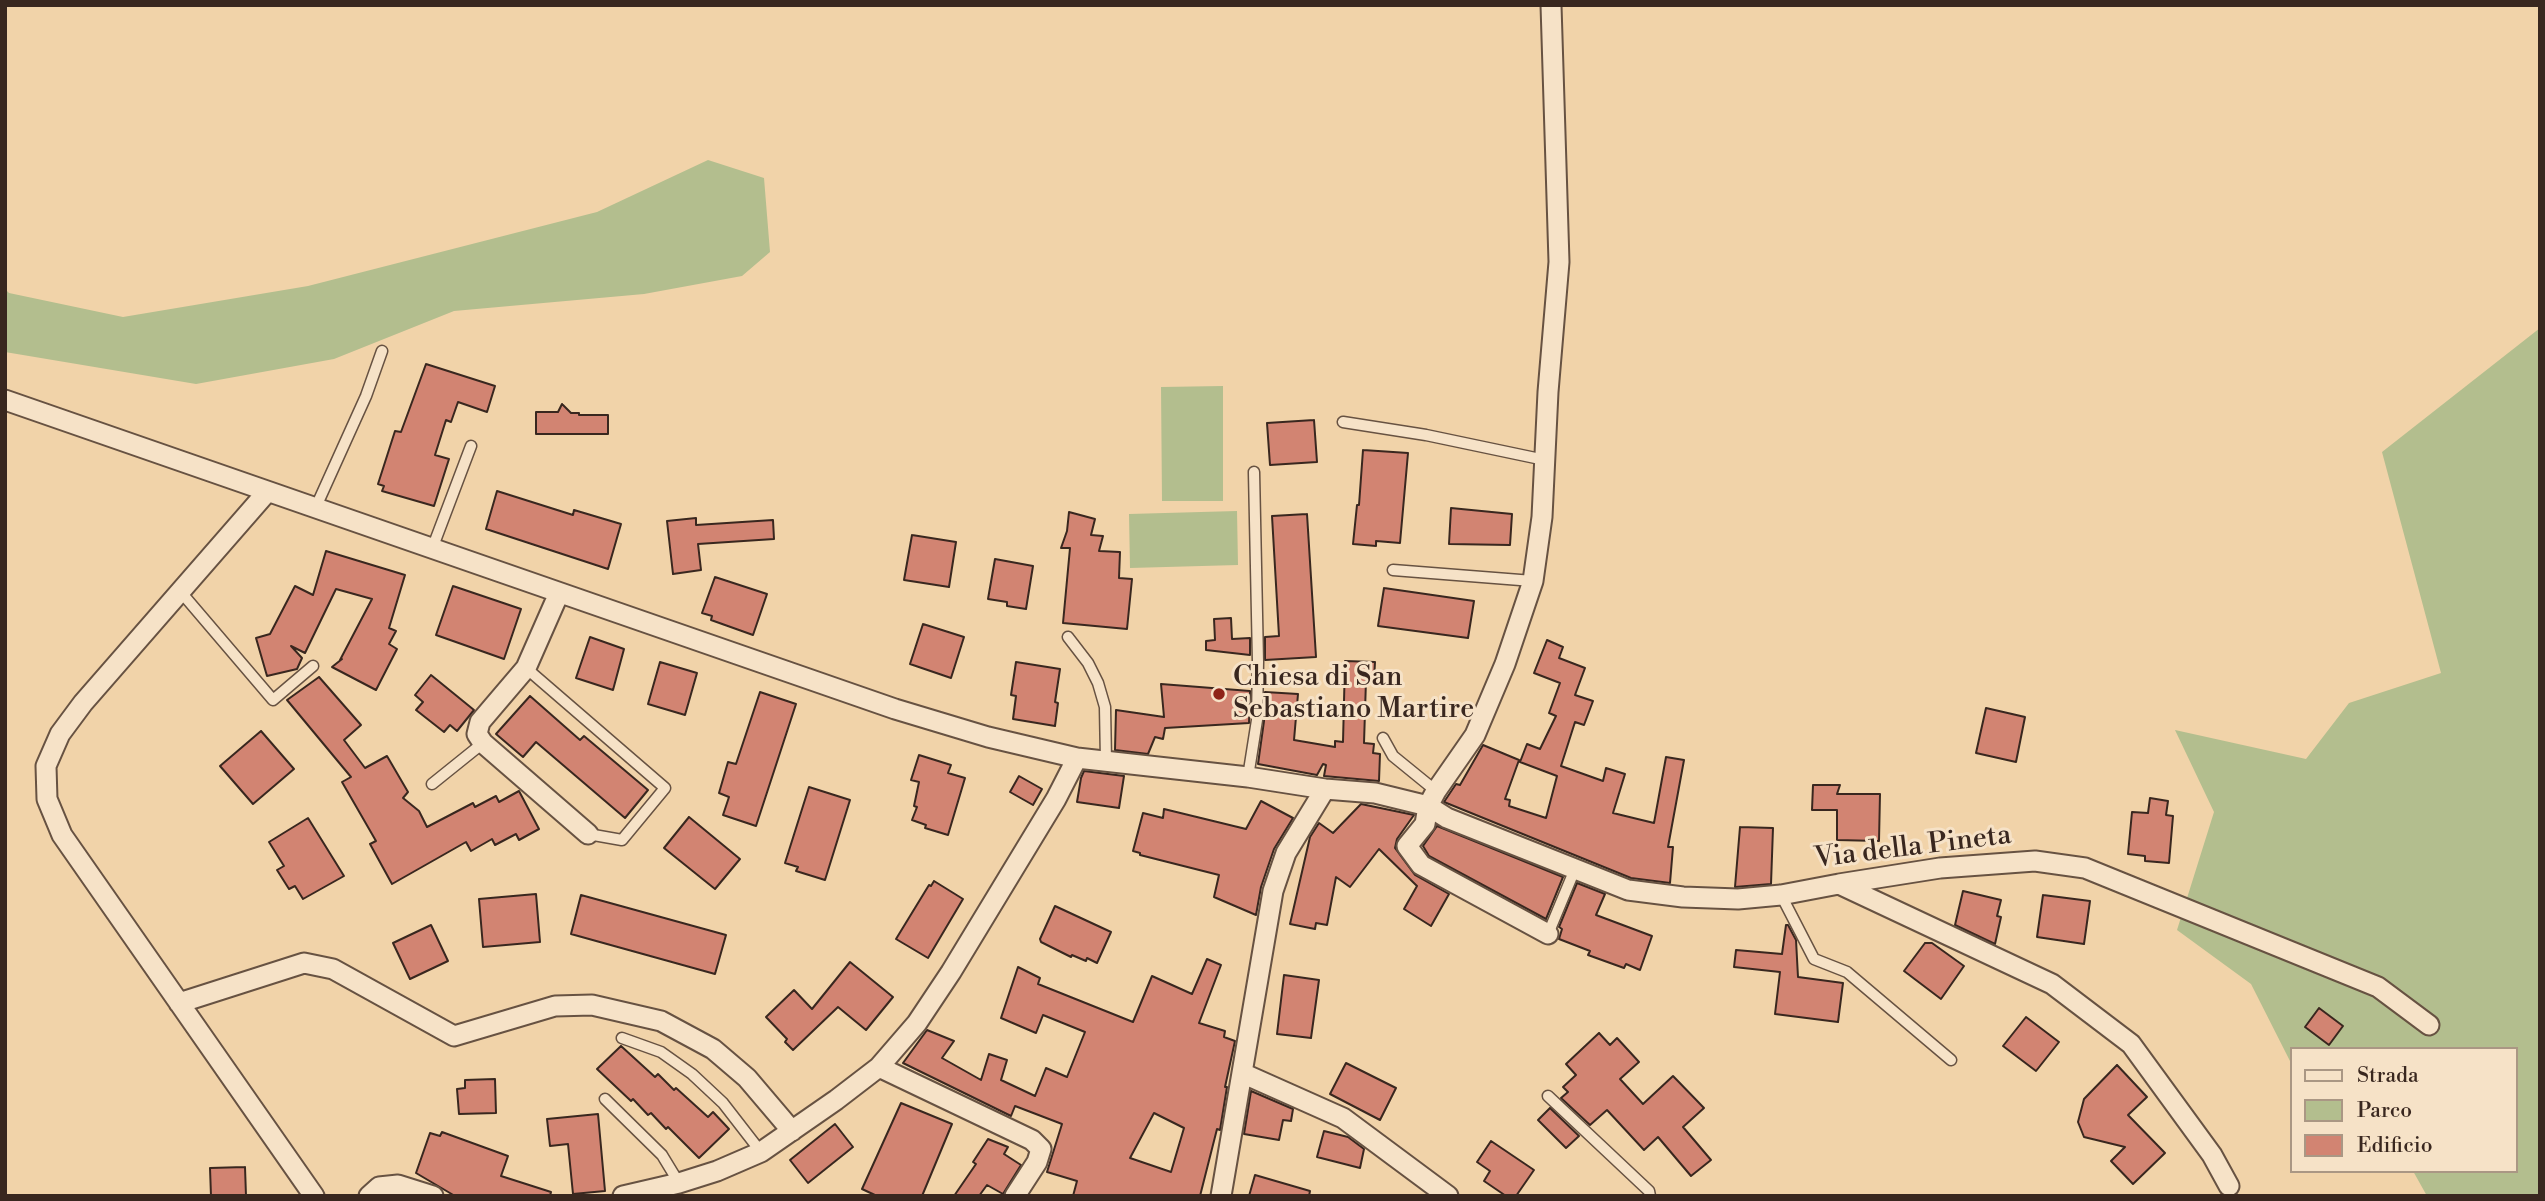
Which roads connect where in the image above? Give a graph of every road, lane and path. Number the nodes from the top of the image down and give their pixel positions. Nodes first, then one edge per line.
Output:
1 (1551, 5) edge
2 (382, 351) dead end
3 (5, 400) edge
4 (1343, 422) dead end
5 (471, 446) dead end
6 (1545, 460) junction
7 (1254, 472) dead end
8 (267, 492) junction
9 (315, 509) junction
10 (432, 549) junction
11 (1392, 570) dead end
12 (1533, 581) junction
13 (180, 591) junction
14 (559, 593) junction
15 (1068, 637) dead end
16 (313, 666) dead end
17 (526, 668) junction
18 (1383, 738) dead end
19 (484, 743) junction
20 (1077, 758) junction
21 (1106, 761) junction
22 (1248, 777) junction
23 (432, 785) dead end
24 (1325, 789) junction
25 (1432, 799) junction
26 (588, 834) joint
27 (1575, 869) junction
28 (1839, 884) junction
29 (1781, 895) junction
30 (1548, 934) joint
31 (179, 1003) junction
32 (2429, 1025) dead end
33 (622, 1038) dead end
34 (1951, 1060) dead end
35 (879, 1067) junction
36 (1242, 1073) junction
37 (1548, 1096) dead end
38 (605, 1099) dead end
39 (792, 1131) junction
40 (761, 1152) junction
41 (679, 1183) junction
42 (2229, 1186) dead end
43 (645, 1194) edge
44 (314, 1196) edge
45 (369, 1196) edge
46 (433, 1196) edge
47 (623, 1196) edge
48 (1015, 1196) edge
49 (1222, 1196) edge
50 (1448, 1196) edge
51 (1650, 1196) edge

1 - 6 street
2 - 9 lane
3 - 8 street, Via della Pineta
4 - 6 lane
5 - 10 lane
6 - 12 street
7 - 22 lane
8 - 9 street, Via della Pineta
8 - 13 street
9 - 10 street, Via della Pineta
10 - 14 street, Via della Pineta
11 - 12 lane
12 - 25 street
13 - 16 lane
13 - 31 street
14 - 17 street
14 - 20 street, Via della Pineta
15 - 21 lane
17 - 19 street
17 - 26 lane
18 - 25 lane
19 - 23 lane
19 - 26 street
20 - 21 street, Via della Pineta
20 - 35 street
21 - 22 street, Via della Pineta
22 - 24 street, Via della Pineta
24 - 25 street, Via della Pineta
24 - 36 street
25 - 27 street, Via della Pineta
25 - 30 street
27 - 29 street, Via della Pineta
27 - 30 lane
28 - 29 street, Via della Pineta
28 - 32 street, Via della Pineta
28 - 42 street
29 - 34 lane
31 - 39 street
31 - 44 street
33 - 40 lane
35 - 39 street
35 - 48 street
36 - 49 street
36 - 50 street
37 - 51 lane
38 - 41 lane
39 - 40 street
40 - 41 street
41 - 43 street
43 - 47 street
45 - 46 street

